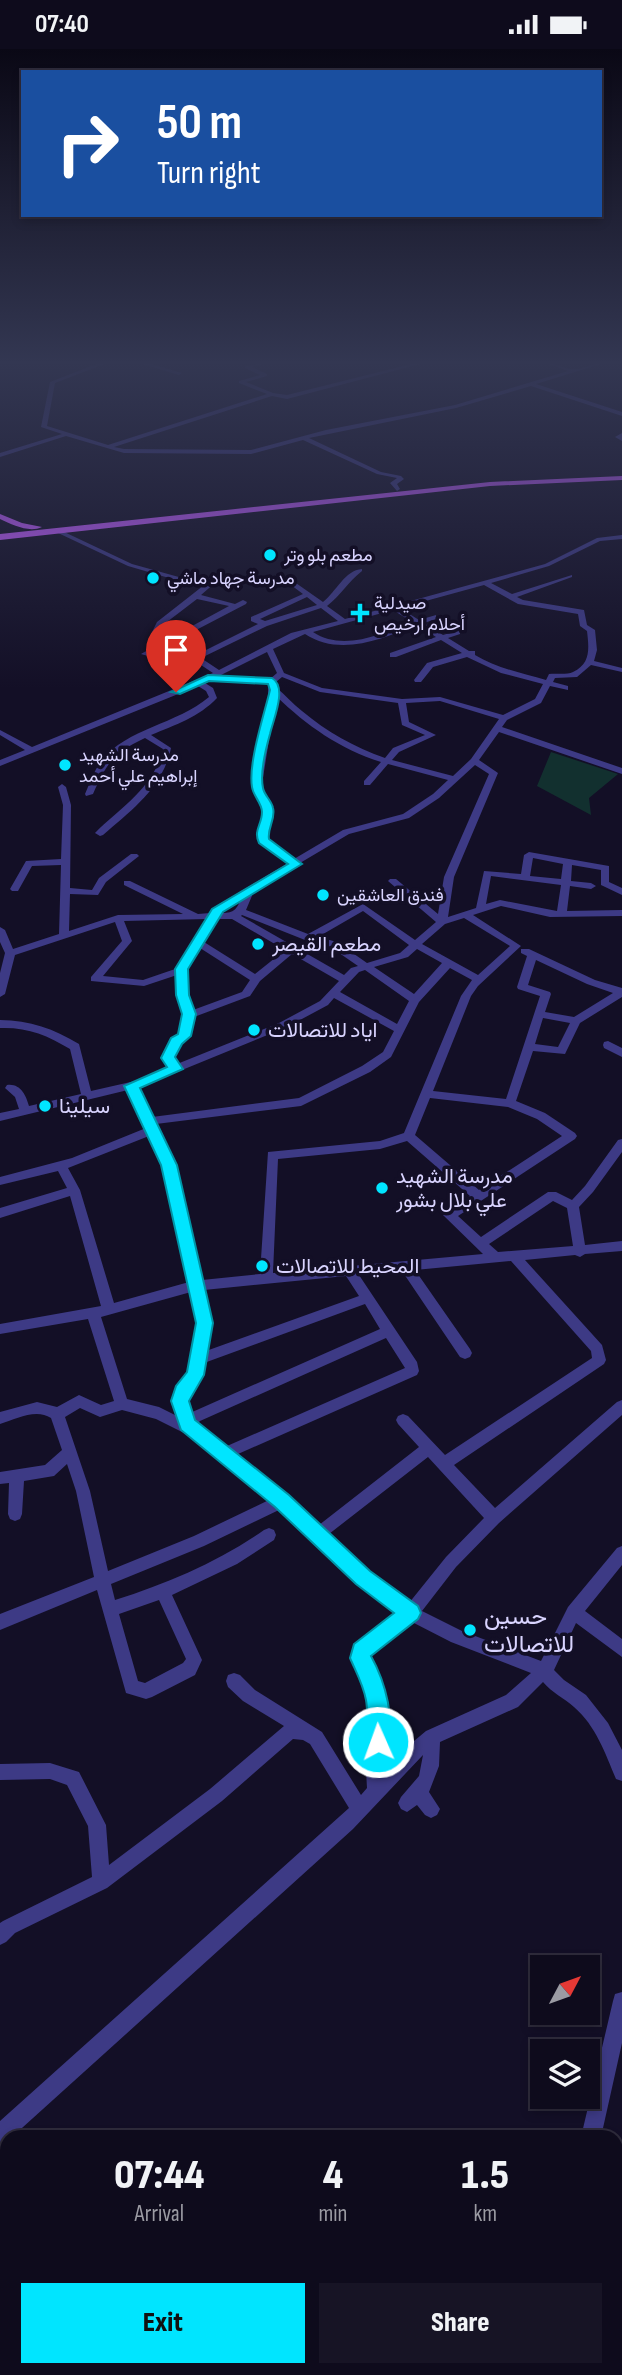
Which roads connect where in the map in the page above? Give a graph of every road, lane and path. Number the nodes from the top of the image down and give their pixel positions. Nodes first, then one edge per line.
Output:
1 (376, 472) edge
2 (622, 476) edge
3 (470, 484) junction
4 (397, 489) junction
5 (383, 493) junction
6 (0, 516) edge
7 (54, 530) junction
8 (0, 535) edge
9 (622, 537) edge
10 (360, 571) dead end
11 (570, 576) dead end
12 (213, 582) junction
13 (484, 582) junction
14 (309, 594) junction
15 (195, 596) junction
16 (510, 597) junction
17 (324, 605) junction
18 (393, 607) junction
19 (433, 617) dead end
20 (341, 623) junction
21 (417, 623) junction
22 (264, 624) junction
23 (307, 632) junction
24 (457, 632) dead end
25 (442, 637) junction
26 (170, 641) junction
27 (353, 641) junction
28 (268, 647) junction
29 (479, 652) dead end
30 (145, 654) dead end
31 (468, 654) junction
32 (393, 655) dead end
33 (198, 657) junction
34 (590, 662) junction
35 (622, 670) edge
36 (165, 673) dead end
37 (218, 673) junction
38 (281, 674) junction
39 (208, 678) junction
40 (418, 680) dead end
41 (199, 683) junction
42 (550, 683) junction
43 (273, 686) junction
44 (565, 688) dead end
45 (402, 702) junction
46 (504, 718) junction
47 (499, 729) junction
48 (0, 732) edge
49 (146, 735) junction
50 (32, 751) junction
51 (474, 761) junction
52 (4, 763) edge
53 (386, 763) junction
54 (622, 771) edge
55 (0, 774) edge
56 (454, 779) junction
57 (367, 783) dead end
58 (62, 786) dead end
59 (89, 794) dead end
60 (100, 834) dead end
61 (134, 856) dead end
62 (66, 862) junction
63 (568, 862) junction
64 (296, 864) junction
65 (525, 877) junction
66 (393, 881) dead end
67 (565, 882) junction
68 (127, 883) dead end
69 (591, 886) dead end
70 (15, 889) dead end
71 (250, 889) junction
72 (66, 891) junction
73 (622, 892) edge
74 (481, 908) junction
75 (237, 913) junction
76 (622, 913) edge
77 (465, 914) junction
78 (562, 914) junction
79 (195, 916) junction
80 (214, 916) junction
81 (118, 918) junction
82 (442, 922) junction
83 (0, 930) edge
84 (64, 934) junction
85 (309, 938) junction
86 (197, 942) junction
87 (416, 945) junction
88 (516, 946) junction
89 (292, 949) junction
90 (10, 953) junction
91 (532, 955) junction
92 (449, 962) junction
93 (363, 967) junction
94 (182, 969) junction
95 (256, 979) junction
96 (478, 979) junction
97 (345, 980) junction
98 (622, 992) edge
99 (333, 993) junction
100 (0, 994) edge
101 (415, 1000) junction
102 (189, 1014) junction
103 (539, 1014) junction
104 (576, 1021) junction
105 (0, 1024) edge
106 (400, 1030) junction
107 (608, 1045) dead end
108 (528, 1047) junction
109 (622, 1053) edge
110 (175, 1069) junction
111 (132, 1086) junction
112 (11, 1089) dead end
113 (428, 1094) junction
114 (87, 1096) junction
115 (510, 1103) junction
116 (25, 1111) junction
117 (0, 1117) edge
118 (152, 1125) junction
119 (409, 1136) junction
120 (622, 1143) edge
121 (61, 1165) junction
122 (0, 1181) edge
123 (74, 1189) junction
124 (478, 1196) junction
125 (573, 1206) junction
126 (0, 1213) edge
127 (480, 1244) junction
128 (622, 1246) edge
129 (580, 1251) junction
130 (515, 1257) junction
131 (497, 1259) junction
132 (407, 1268) junction
133 (351, 1273) junction
134 (266, 1279) junction
135 (198, 1285) junction
136 (367, 1298) junction
137 (109, 1310) junction
138 (93, 1313) junction
139 (3, 1326) edge
140 (388, 1331) junction
141 (464, 1353) dead end
142 (200, 1359) junction
143 (122, 1404) junction
144 (622, 1406) edge
145 (57, 1413) junction
146 (0, 1418) edge
147 (403, 1420) dead end
148 (187, 1425) junction
149 (428, 1448) junction
150 (69, 1453) junction
151 (226, 1453) junction
152 (443, 1464) junction
153 (17, 1477) junction
154 (0, 1478) edge
155 (282, 1501) junction
156 (15, 1514) dead end
157 (494, 1518) junction
158 (318, 1534) junction
159 (269, 1535) dead end
160 (622, 1553) edge
161 (102, 1580) junction
162 (163, 1593) junction
163 (111, 1609) junction
164 (574, 1612) junction
165 (411, 1613) junction
166 (0, 1622) edge
167 (622, 1649) edge
168 (545, 1670) junction
169 (234, 1681) dead end
170 (305, 1732) junction
171 (432, 1737) junction
172 (0, 1772) edge
173 (622, 1773) edge
174 (376, 1789) junction
175 (360, 1809) junction
176 (431, 1809) dead end
177 (101, 1882) junction
178 (0, 1936) edge
179 (622, 2001) edge
180 (4, 2130) edge
181 (593, 2130) edge

1 - 4 street
2 - 3 main road
3 - 4 main road
3 - 5 main road
4 - 5 main road
5 - 7 main road
6 - 7 main road
7 - 8 main road
7 - 12 street
9 - 13 street
10 - 17 street
11 - 16 street
12 - 14 street
12 - 15 street
13 - 16 street
13 - 18 street
14 - 17 street
14 - 22 street
15 - 26 street
15 - 26 street
16 - 34 street
17 - 20 street
17 - 22 street
18 - 20 street
18 - 21 street
19 - 21 street
20 - 23 street
20 - 27 street
21 - 25 street
21 - 27 street
22 - 33 street
23 - 27 street
23 - 28 street
24 - 25 street
25 - 31 street
25 - 32 street
26 - 30 street
26 - 33 street
28 - 37 street
28 - 38 street
29 - 31 street
31 - 40 street
31 - 42 street
33 - 36 street
33 - 37 street
34 - 35 street
34 - 42 street
37 - 39 street
38 - 43 street
38 - 45 street
39 - 41 street
39 - 43 street
41 - 49 street
41 - 50 street
42 - 44 street
42 - 46 street
43 - 53 street
43 - 64 street
45 - 46 street
45 - 53 street
46 - 47 street
47 - 51 street
47 - 54 street
48 - 50 street
49 - 59 street
49 - 60 street
50 - 52 street
51 - 56 street
51 - 82 street
52 - 55 street
53 - 56 street
53 - 57 street
56 - 64 street
58 - 62 street
61 - 72 street
62 - 70 street
62 - 72 street
63 - 65 street
63 - 67 street
63 - 73 street
64 - 71 street
65 - 67 street
65 - 74 street
66 - 82 street
67 - 69 street
67 - 78 street
68 - 79 street
71 - 75 street
71 - 80 street
72 - 84 street
74 - 77 street
74 - 78 street
75 - 80 street
75 - 85 street
75 - 89 street
76 - 78 street
77 - 82 street
77 - 88 street
79 - 80 street
79 - 81 street
80 - 86 street
81 - 84 street
81 - 94 street
82 - 87 street
83 - 90 street
84 - 90 street
85 - 87 street
85 - 93 street
86 - 94 street
86 - 95 street
87 - 92 street
87 - 93 street
88 - 91 street
88 - 96 street
89 - 95 street
89 - 97 street
90 - 100 street
91 - 98 street
91 - 103 street
92 - 96 street
92 - 101 street
93 - 97 street
93 - 101 street
94 - 102 street
95 - 102 street
96 - 113 street
97 - 99 street
98 - 104 street
99 - 106 street
99 - 110 street
101 - 106 street
102 - 110 street
103 - 104 street
103 - 108 street
104 - 108 street
105 - 114 street
106 - 118 street
107 - 109 street
108 - 115 street
110 - 111 street
111 - 114 street
111 - 118 street
112 - 116 street
113 - 115 street
113 - 119 street
114 - 116 street
115 - 124 street
116 - 117 street
118 - 121 street
118 - 135 street
119 - 124 street
119 - 134 street
120 - 125 street
121 - 122 street
121 - 123 street
123 - 126 street
123 - 137 street
124 - 127 street
125 - 127 street
125 - 129 street
127 - 131 street
128 - 129 street
129 - 130 street
130 - 131 street
130 - 152 street
131 - 132 street
132 - 133 street
132 - 141 street
133 - 134 street
133 - 136 street
134 - 135 street
135 - 137 street
135 - 142 street
136 - 140 street
136 - 142 street
137 - 138 street
138 - 139 street
138 - 143 street
140 - 148 street
140 - 151 street
142 - 148 street
143 - 145 street
143 - 148 street
144 - 157 street
145 - 146 street
145 - 150 street
147 - 149 street
148 - 151 street
149 - 152 street
149 - 158 street
150 - 153 street
150 - 161 street
151 - 155 street
152 - 157 street
153 - 154 street
153 - 156 street
155 - 158 street
155 - 161 street
157 - 165 street
158 - 165 street
159 - 162 street
160 - 164 street
161 - 163 street
161 - 166 street
162 - 163 street
162 - 163 street
164 - 167 street
164 - 168 street
165 - 168 street
165 - 174 street
168 - 171 street
168 - 173 street
169 - 170 street
170 - 175 street
170 - 177 street
171 - 174 street
171 - 176 street
172 - 177 street
174 - 175 street
175 - 180 street
177 - 178 street
179 - 181 street

